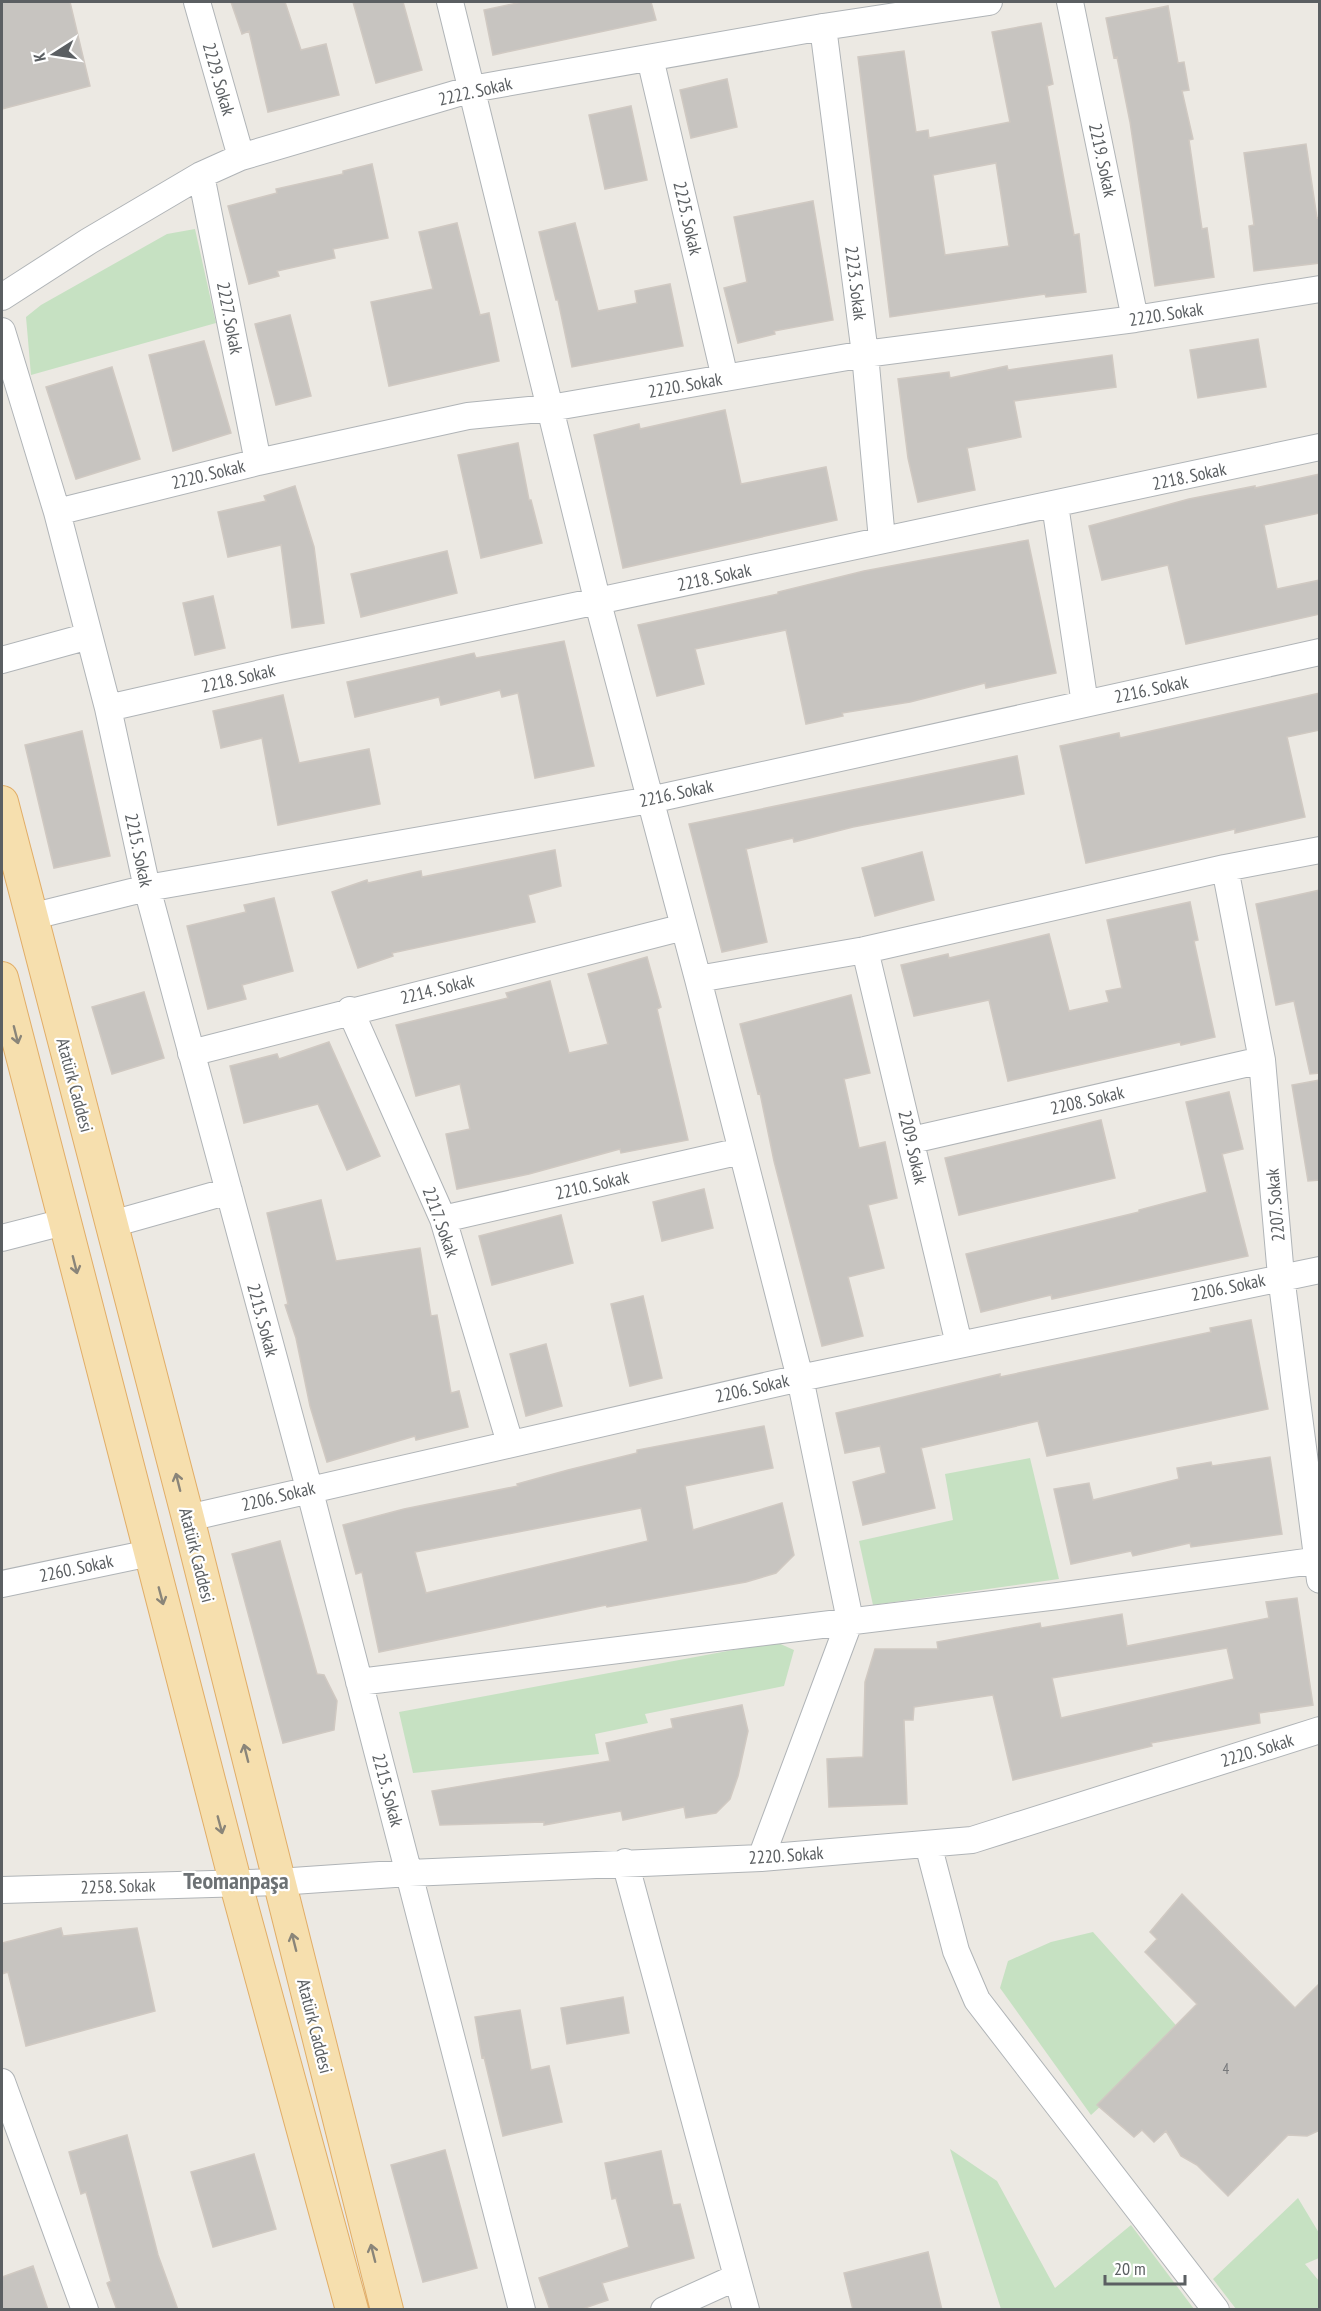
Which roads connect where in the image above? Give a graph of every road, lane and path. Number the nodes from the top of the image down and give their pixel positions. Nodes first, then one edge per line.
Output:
1 (197, 2) edge
2 (450, 2) edge
3 (989, 2) edge
4 (1070, 2) edge
5 (899, 8) edge
6 (823, 27) junction
7 (650, 58) junction
8 (472, 89) junction
9 (241, 157) junction
10 (201, 175) junction
11 (1320, 289) edge
12 (2, 297) edge
13 (1135, 320) junction
14 (2, 331) edge
15 (865, 354) junction
16 (725, 378) junction
17 (549, 408) junction
18 (1320, 447) edge
19 (258, 462) junction
20 (1055, 505) junction
21 (57, 512) junction
22 (882, 540) junction
23 (598, 603) junction
24 (89, 636) junction
25 (1320, 652) edge
26 (2, 660) edge
27 (1085, 704) junction
28 (108, 708) junction
29 (650, 800) junction
30 (2, 802) edge
31 (1320, 850) edge
32 (1224, 868) junction
33 (147, 888) junction
34 (30, 917) junction
35 (684, 927) junction
36 (865, 950) junction
37 (2, 978) edge
38 (698, 979) junction
39 (350, 1010) junction
40 (191, 1053) junction
41 (1262, 1060) junction
42 (912, 1140) junction
43 (741, 1151) junction
44 (229, 1191) junction
45 (443, 1220) junction
46 (64, 1222) junction
47 (112, 1224) junction
48 (2, 1238) edge
49 (1320, 1270) edge
50 (1281, 1276) junction
51 (959, 1344) junction
52 (800, 1378) junction
53 (510, 1443) junction
54 (309, 1488) junction
55 (188, 1518) junction
56 (150, 1553) junction
57 (1318, 1567) edge
58 (2, 1584) edge
59 (850, 1620) junction
60 (359, 1682) junction
61 (1320, 1730) edge
62 (928, 1844) junction
63 (761, 1858) junction
64 (626, 1862) junction
65 (409, 1873) junction
66 (235, 1881) junction
67 (279, 1882) junction
68 (2, 1890) edge
69 (2, 2082) edge
70 (737, 2277) junction
71 (85, 2310) edge
72 (352, 2310) edge
73 (387, 2310) edge
74 (522, 2310) edge
75 (664, 2310) edge
76 (746, 2310) edge
77 (1216, 2310) edge

1 - 9 street, 2229. Sokak
2 - 8 street
3 - 5 street, 2222. Sokak
4 - 13 street, 2219. Sokak
5 - 6 street, 2222. Sokak
6 - 7 street, 2222. Sokak
6 - 15 street, 2223. Sokak
7 - 8 street, 2222. Sokak
7 - 16 street, 2225. Sokak
8 - 9 street, 2222. Sokak
8 - 17 street
9 - 10 street, 2222. Sokak
10 - 12 street, 2222. Sokak
10 - 19 street, 2227. Sokak
11 - 13 street, 2220. Sokak
13 - 15 street, 2220. Sokak
14 - 21 street, 2215. Sokak
15 - 16 street, 2220. Sokak
15 - 22 street, 2223. Sokak
16 - 17 street, 2220. Sokak
17 - 19 street, 2220. Sokak
17 - 23 street
18 - 20 street, 2218. Sokak
19 - 21 street, 2220. Sokak
20 - 22 street, 2218. Sokak
20 - 27 street
21 - 24 street, 2215. Sokak
22 - 23 street, 2218. Sokak
23 - 28 street, 2218. Sokak
23 - 29 street
24 - 26 street
24 - 28 street, 2215. Sokak
25 - 27 street, 2216. Sokak
27 - 29 street, 2216. Sokak
28 - 33 street, 2215. Sokak
29 - 33 street, 2216. Sokak
29 - 35 street
30 - 34 main road, Atatürk Caddesi
31 - 32 street
32 - 36 street
32 - 41 street, 2207. Sokak
33 - 34 street, 2216. Sokak
33 - 40 street, 2215. Sokak
34 - 47 main road, Atatürk Caddesi
35 - 38 street
35 - 39 street, 2214. Sokak
36 - 38 street
36 - 42 street, 2209. Sokak
37 -> 46 main road
38 - 43 street
39 - 40 street, 2214. Sokak
39 - 45 street, 2217. Sokak
40 - 44 street, 2215. Sokak
41 - 42 street, 2208. Sokak
41 - 50 street, 2207. Sokak
42 - 51 street, 2209. Sokak
43 - 45 street, 2210. Sokak
43 - 52 street
44 - 47 street
44 - 54 street, 2215. Sokak
45 - 53 street, 2217. Sokak
46 - 48 street
46 -> 56 main road
55 -> 47 main road, Atatürk Caddesi
49 - 50 street, 2206. Sokak
50 - 51 street, 2206. Sokak
50 - 57 street, 2207. Sokak
51 - 52 street, 2206. Sokak
52 - 53 street, 2206. Sokak
52 - 59 street
53 - 54 street, 2206. Sokak
54 - 55 street, 2206. Sokak
54 - 60 street, 2215. Sokak
67 -> 55 main road, Atatürk Caddesi
56 - 58 street, 2260. Sokak
56 -> 66 main road
57 - 59 street
59 - 60 street
59 - 63 street
60 - 65 street, 2215. Sokak
61 - 62 street, 2220. Sokak
62 - 63 street, 2220. Sokak
62 - 77 street
63 - 64 street, 2220. Sokak
64 - 65 street, 2220. Sokak
64 - 70 street
65 - 67 street, 2220. Sokak
65 - 74 street, 2215. Sokak
66 - 67 street, 2220. Sokak
66 - 68 street, 2258. Sokak
66 - 72 main road
73 -> 67 main road, Atatürk Caddesi
69 - 71 street
70 - 75 street
70 - 76 street

